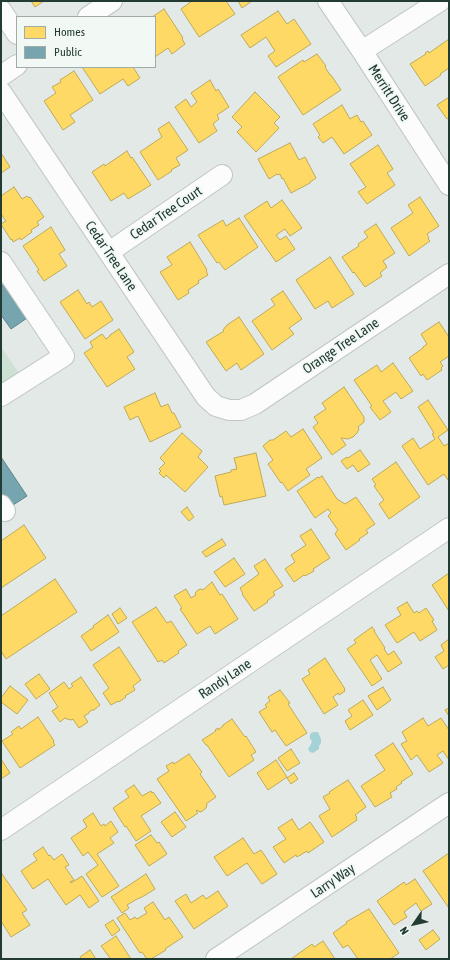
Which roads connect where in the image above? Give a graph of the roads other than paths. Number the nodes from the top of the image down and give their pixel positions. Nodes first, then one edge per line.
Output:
1 (112, 1) edge
2 (328, 1) edge
3 (440, 1) edge
4 (1, 10) edge
5 (90, 16) edge
6 (16, 32) edge
7 (362, 51) junction
8 (16, 66) edge
9 (1, 76) edge
10 (1, 92) edge
11 (222, 174) dead end
12 (449, 185) edge
13 (109, 252) junction
14 (1, 262) edge
15 (449, 274) edge
16 (1, 396) edge
17 (229, 410) joint
18 (449, 528) edge
19 (449, 803) edge
20 (1, 830) edge
21 (216, 959) edge

1 - 5 street
2 - 7 street, Merritt Drive
3 - 7 street
4 - 6 street
7 - 12 street, Merritt Drive
8 - 9 street
10 - 13 street, Cedar Tree Lane
11 - 13 street, Cedar Tree Court
13 - 17 street, Cedar Tree Lane
14 - 16 street
15 - 17 street, Orange Tree Lane
18 - 20 street, Randy Lane
19 - 21 street, Larry Way

